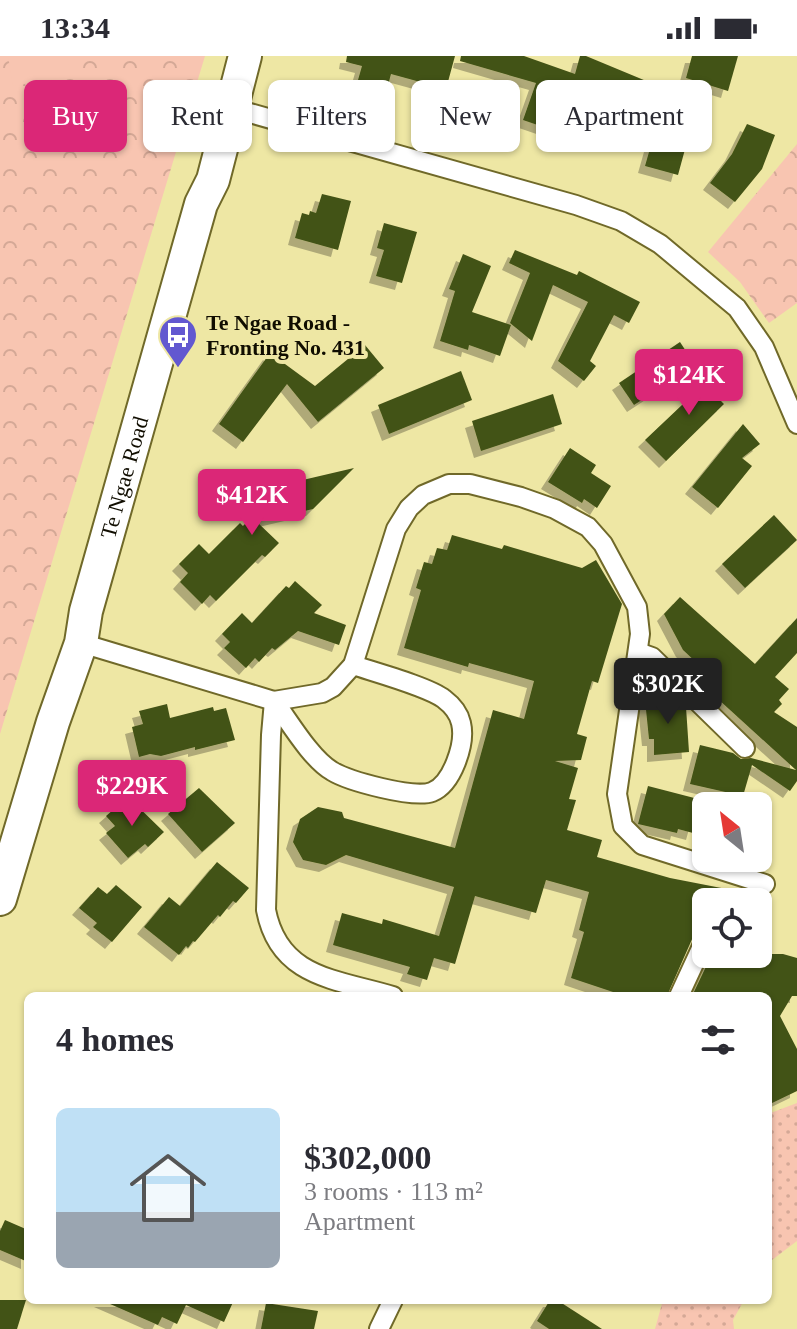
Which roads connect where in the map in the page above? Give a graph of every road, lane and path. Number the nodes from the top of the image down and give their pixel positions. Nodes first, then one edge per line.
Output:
1 (245, 56) edge
2 (239, 80) edge
3 (252, 114) edge
4 (220, 152) edge
5 (797, 424) edge
6 (81, 643) junction
7 (638, 652) junction
8 (353, 665) junction
9 (274, 701) junction
10 (745, 748) dead end
11 (765, 884) dead end
12 (0, 899) edge
13 (692, 968) edge
14 (380, 992) edge
15 (681, 992) edge
16 (391, 1304) edge
17 (379, 1329) edge

1 - 2 highway, Te Ngae Road
3 - 5 street
4 - 6 highway, Te Ngae Road
6 - 9 street
6 - 12 highway, Te Ngae Road
7 - 8 street
7 - 10 street
7 - 11 street
8 - 9 street
8 - 9 street
9 - 14 street
13 - 15 street
16 - 17 street

